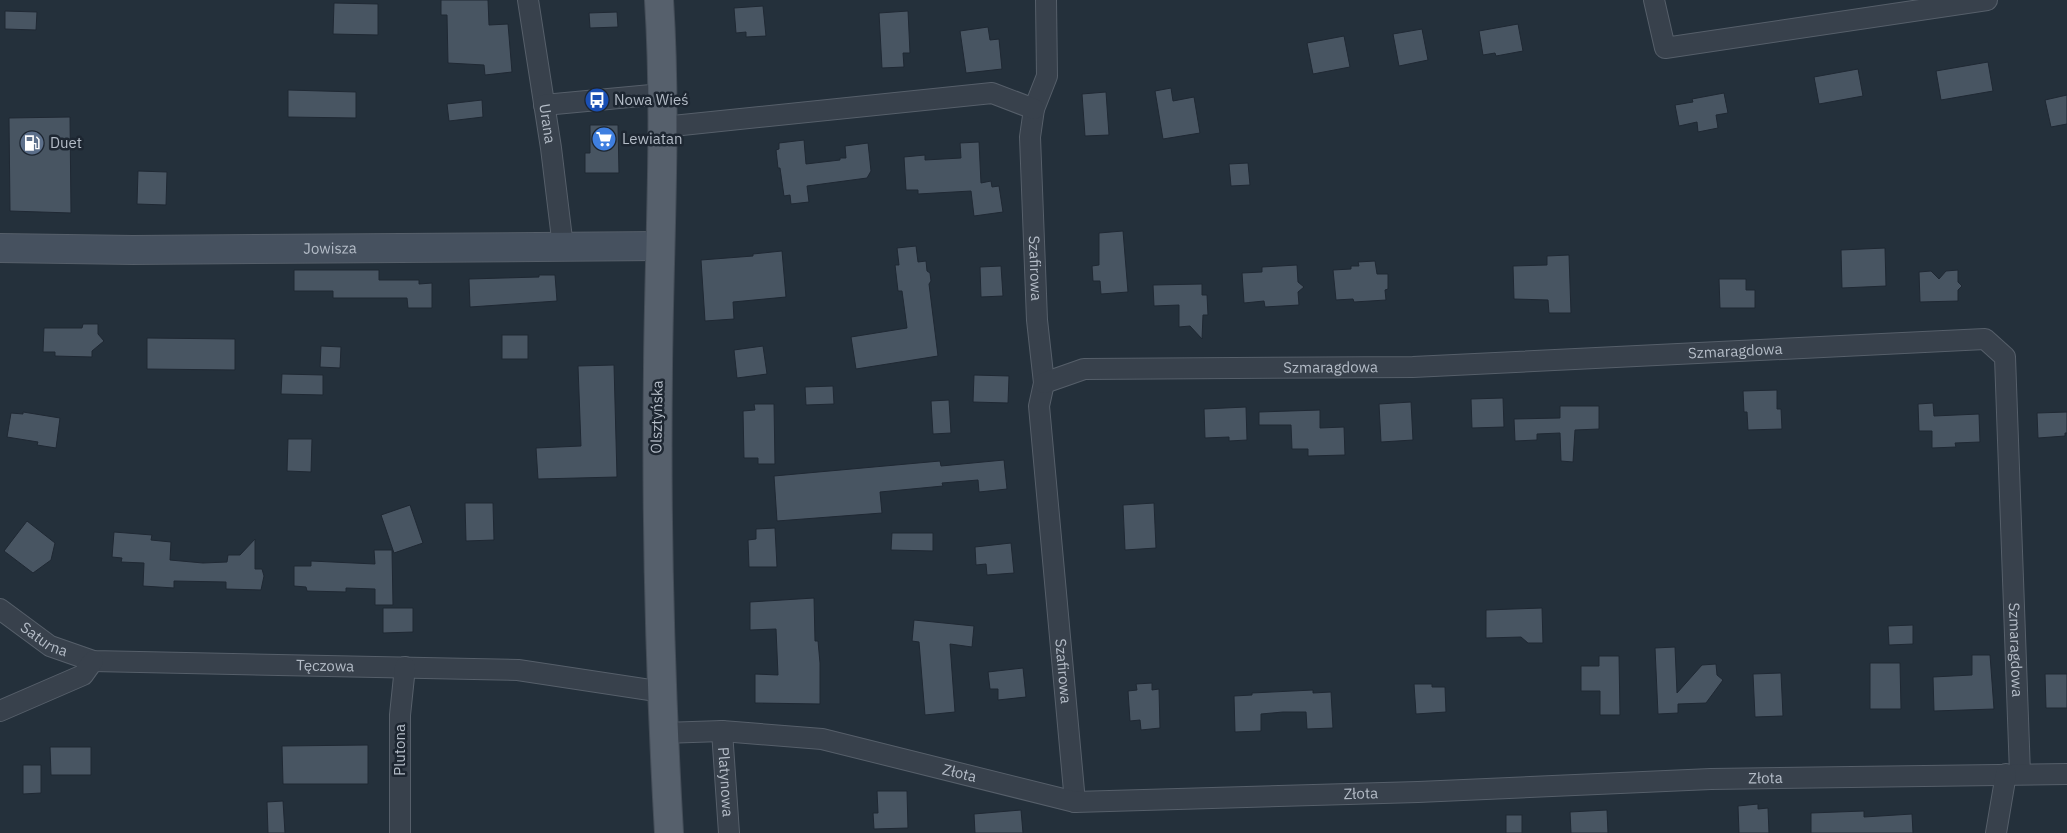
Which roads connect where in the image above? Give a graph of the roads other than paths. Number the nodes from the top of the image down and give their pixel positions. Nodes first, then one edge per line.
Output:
1 (528, 0) edge
2 (659, 0) edge
3 (1046, 0) edge
4 (1654, 0) edge
5 (1987, 0) edge
6 (662, 94) junction
7 (544, 105) junction
8 (1034, 109) junction
9 (663, 127) junction
10 (659, 246) junction
11 (563, 247) junction
12 (0, 248) edge
13 (1044, 383) junction
14 (0, 609) edge
15 (93, 661) junction
16 (405, 666) junction
17 (663, 692) junction
18 (0, 711) edge
19 (722, 731) junction
20 (663, 733) junction
21 (2013, 774) junction
22 (2067, 774) edge
23 (1075, 802) junction
24 (400, 833) edge
25 (669, 833) edge
26 (729, 833) edge
27 (1996, 833) edge

1 - 7 street, Urana
2 - 6 main road, Olsztyńska
3 - 8 street, Szafirowa
4 - 5 street
6 - 7 street
6 - 9 main road, Olsztyńska
7 - 11 street, Urana
8 - 9 street
8 - 13 street, Szafirowa
9 - 10 main road, Olsztyńska
10 - 11 street, Jowisza
10 - 17 main road, Olsztyńska
11 - 12 street, Jowisza
13 - 21 street, Szmaragdowa
13 - 23 street, Szafirowa
14 - 15 street, Saturna
15 - 16 street, Tęczowa
15 - 18 street
16 - 17 street, Tęczowa
16 - 24 street, Plutona
17 - 20 main road, Olsztyńska
19 - 20 street, Złota
19 - 23 street, Złota
19 - 26 street, Platynowa
20 - 25 main road, Olsztyńska
21 - 22 street, Złota
21 - 23 street, Złota
21 - 27 street, Szmaragdowa

